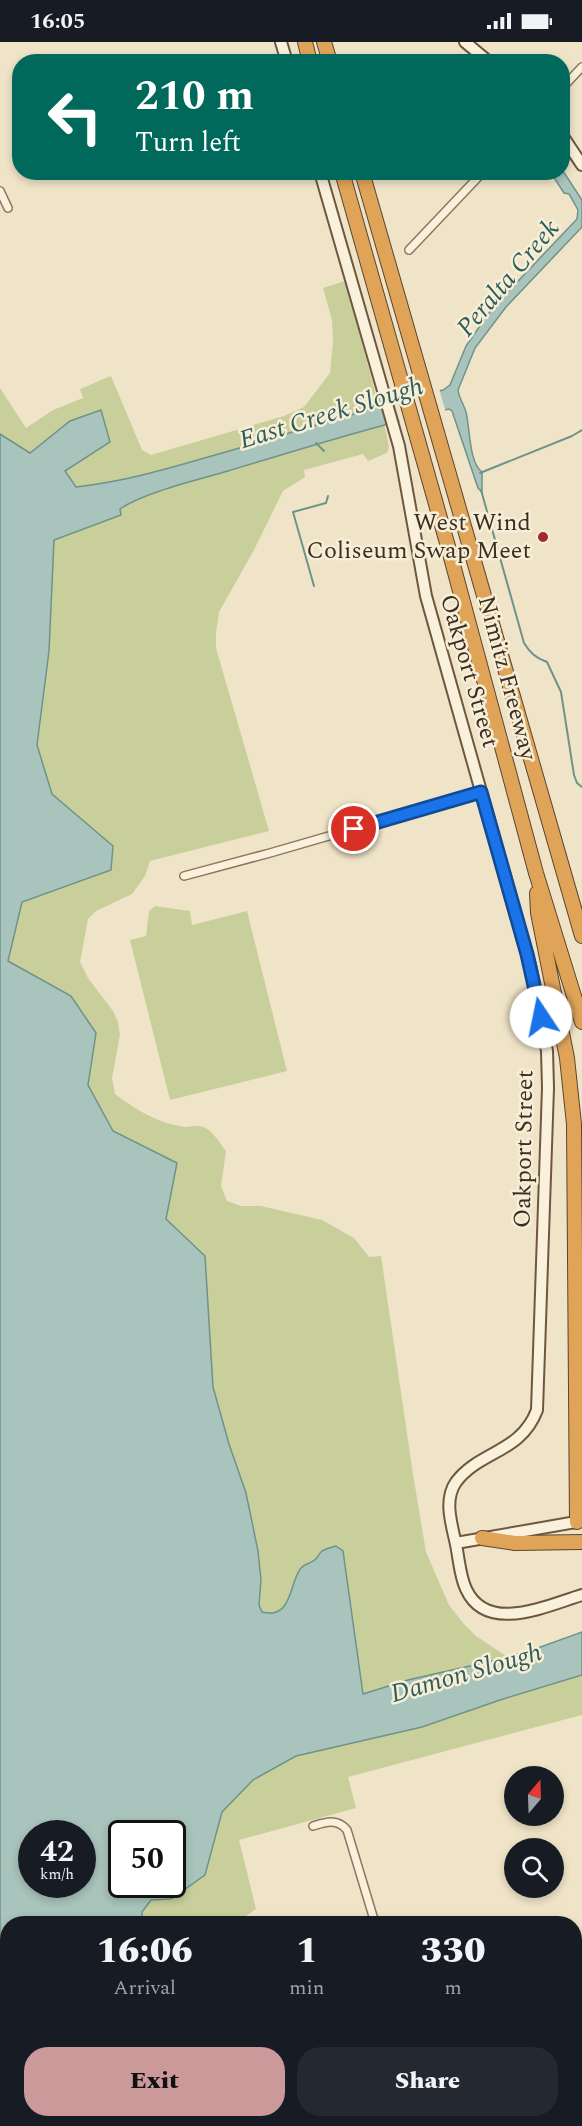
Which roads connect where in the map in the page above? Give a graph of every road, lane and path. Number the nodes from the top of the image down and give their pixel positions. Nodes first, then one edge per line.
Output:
1 (465, 42) edge
2 (479, 54) edge
3 (582, 68) edge
4 (570, 80) edge
5 (570, 147) edge
6 (582, 165) edge
7 (322, 180) edge
8 (344, 180) edge
9 (364, 180) edge
10 (475, 180) edge
11 (0, 191) edge
12 (8, 208) dead end
13 (409, 250) dead end
14 (481, 792) junction
15 (536, 873) junction
16 (183, 876) dead end
17 (582, 936) edge
18 (582, 1022) edge
19 (579, 1521) edge
20 (482, 1538) junction
21 (582, 1542) edge
22 (456, 1543) junction
23 (582, 1595) edge
24 (313, 1826) dead end
25 (373, 1916) edge

1 - 2 main road
3 - 4 street
5 - 6 main road
7 - 14 main road, Oakport Street
8 - 15 highway, Nimitz Freeway
9 - 17 highway, Nimitz Freeway
10 - 13 street
11 - 12 street
14 - 16 street
14 - 22 main road, Oakport Street
15 - 18 highway, Nimitz Freeway
15 - 19 highway
19 - 20 main road
20 - 21 highway
20 - 22 main road
22 - 23 main road, Oakport Street
24 - 25 street

